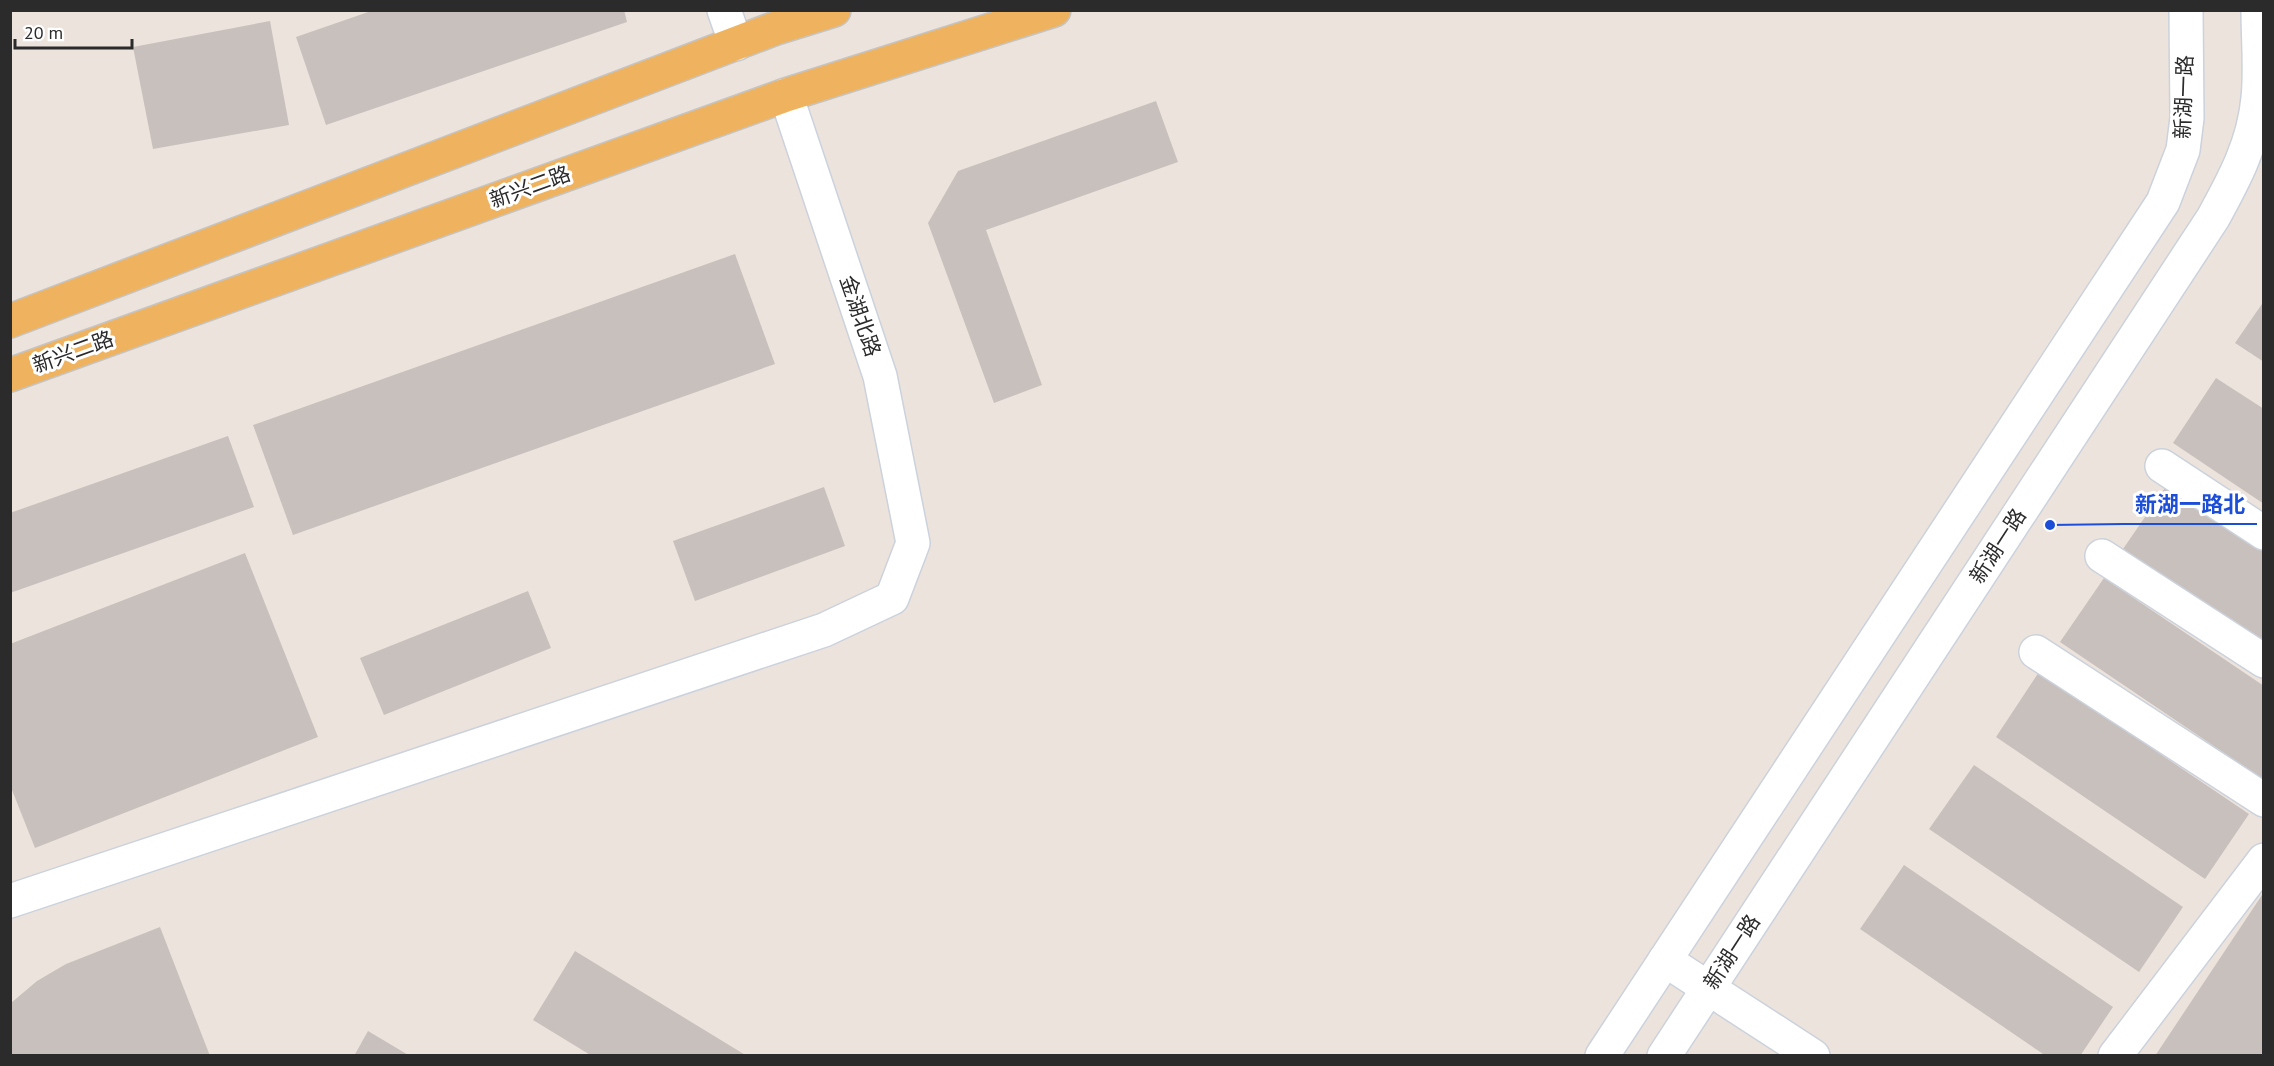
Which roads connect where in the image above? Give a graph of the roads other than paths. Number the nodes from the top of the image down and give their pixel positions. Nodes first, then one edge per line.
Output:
1 (723, 10) edge
2 (834, 10) edge
3 (1054, 10) edge
4 (2186, 10) edge
5 (2258, 10) edge
6 (775, 20) edge
7 (736, 44) junction
8 (786, 95) junction
9 (2264, 141) edge
10 (2239, 172) junction
11 (10, 321) edge
12 (10, 375) edge
13 (2162, 466) dead end
14 (2264, 533) edge
15 (2102, 556) dead end
16 (2036, 652) dead end
17 (2264, 661) edge
18 (2264, 800) edge
19 (2264, 860) edge
20 (10, 901) edge
21 (1665, 960) junction
22 (1708, 988) junction
23 (1602, 1056) edge
24 (1664, 1056) edge
25 (1813, 1056) edge
26 (2115, 1056) edge

1 - 7 street
2 - 6 main road
3 - 8 main road, 新兴二路
4 - 21 street, 新湖一路
5 - 10 street, 新湖一路
6 - 7 main road
7 - 11 main road
8 - 12 main road, 新兴二路
8 - 20 street, 金湖北路
9 - 10 street
10 - 22 street, 新湖一路
13 - 14 street
15 - 17 street
16 - 18 street
19 - 26 street
21 - 22 street
21 - 23 street, 新湖一路
22 - 24 street, 新湖一路
22 - 25 street

